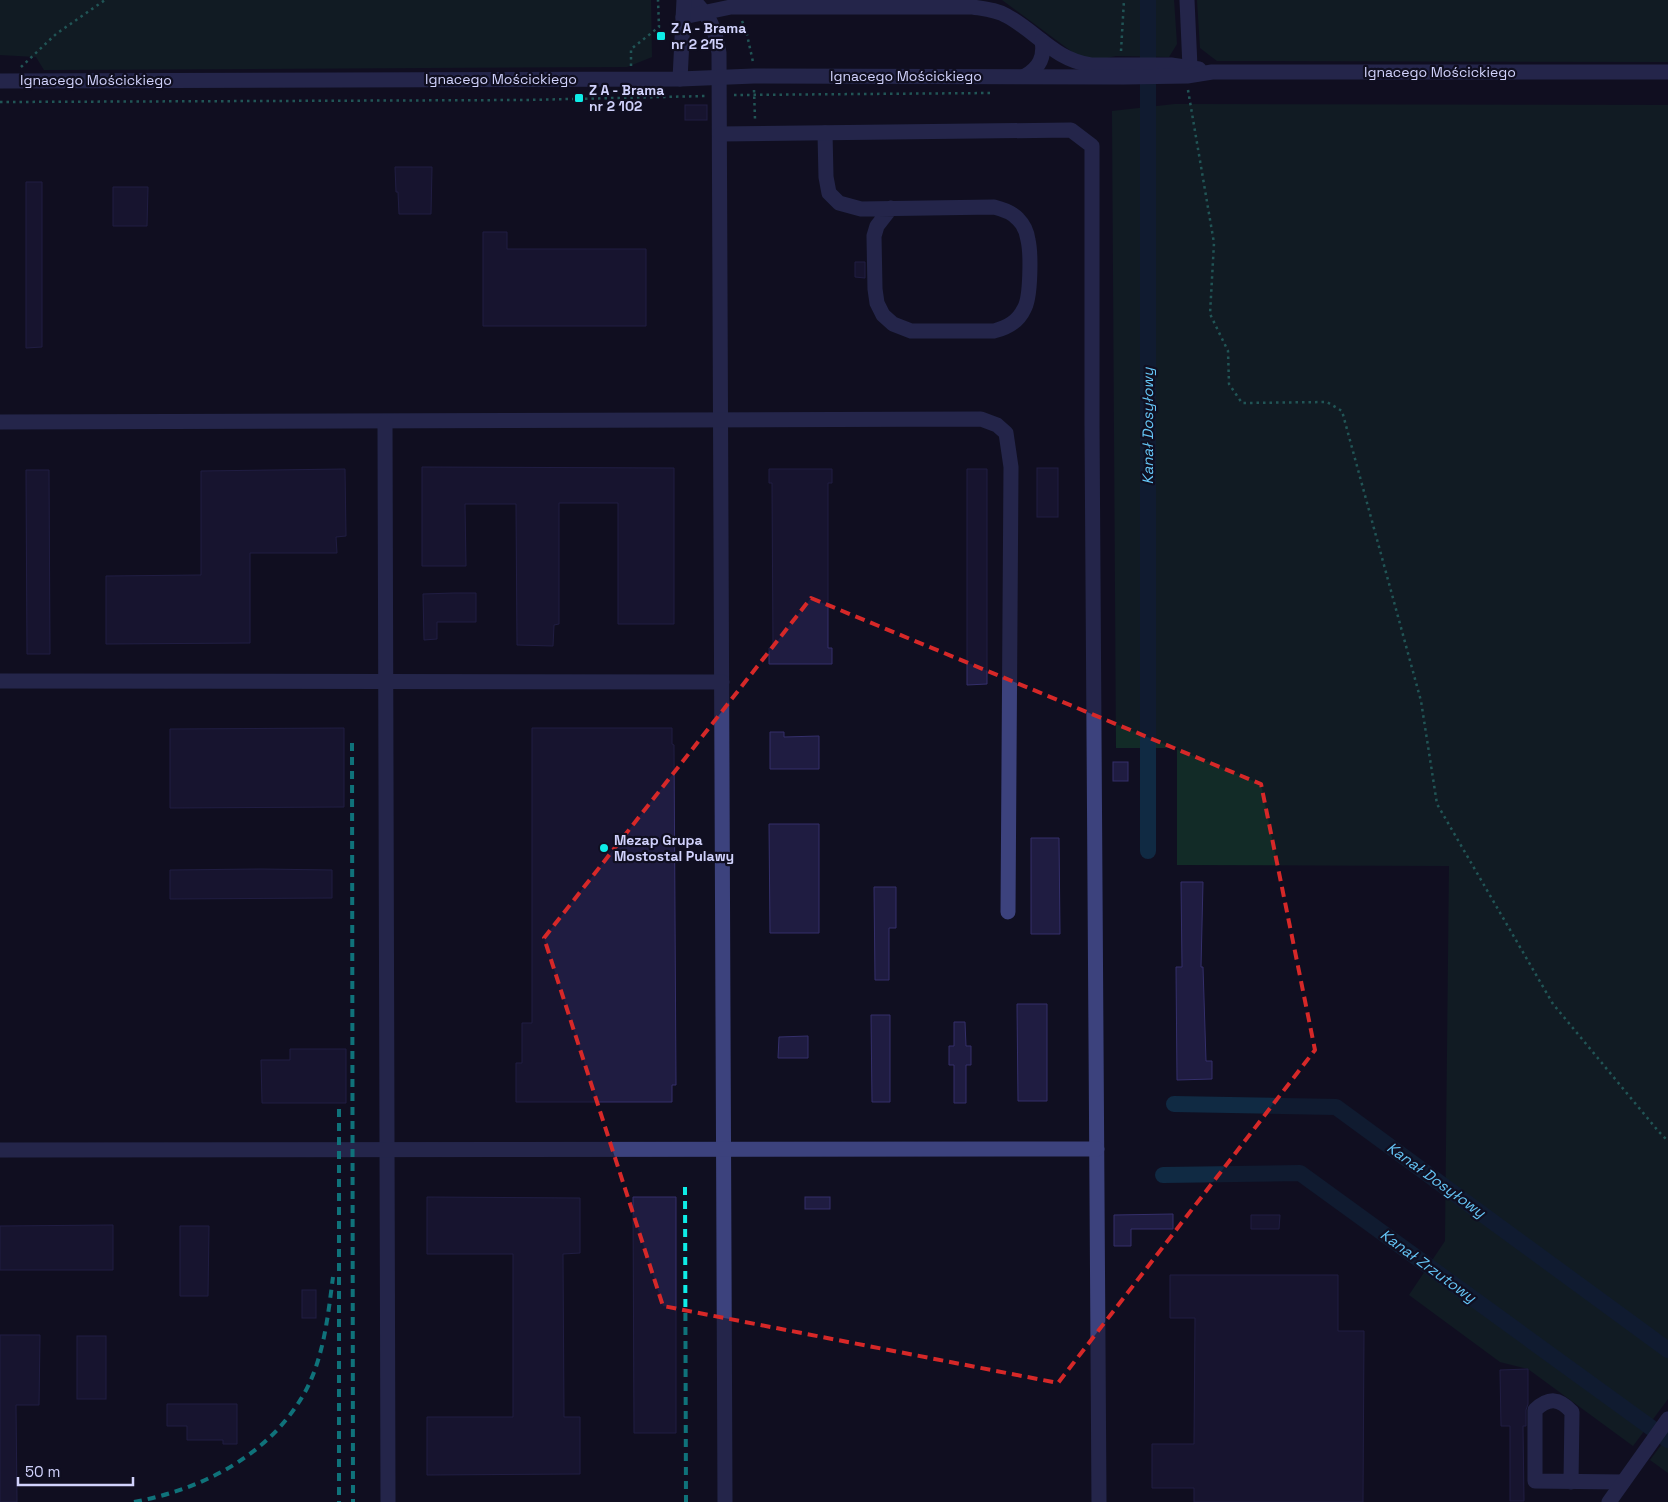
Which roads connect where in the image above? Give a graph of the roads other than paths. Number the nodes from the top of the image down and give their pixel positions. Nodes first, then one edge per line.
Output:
1 (684, 0) edge
2 (694, 0) edge
3 (1187, 0) edge
4 (786, 4) edge
5 (704, 12) junction
6 (683, 17) junction
7 (1042, 41) junction
8 (1123, 69) junction
9 (1189, 72) junction
10 (1668, 72) edge
11 (720, 76) junction
12 (1025, 76) junction
13 (680, 79) junction
14 (0, 81) edge
15 (825, 133) junction
16 (720, 134) junction
17 (891, 208) junction
18 (722, 420) junction
19 (0, 422) edge
20 (385, 422) junction
21 (0, 682) edge
22 (385, 682) junction
23 (722, 682) junction
24 (1008, 912) dead end
25 (723, 1149) junction
26 (1097, 1149) junction
27 (0, 1150) edge
28 (387, 1150) junction
29 (1668, 1419) edge
30 (1571, 1482) junction
31 (1623, 1482) junction
32 (388, 1502) edge
33 (724, 1502) edge
34 (1099, 1502) edge
35 (1609, 1502) edge

1 - 6 street
2 - 5 street
3 - 9 street
4 - 5 street, Ignacego Mościckiego
4 - 7 street, Ignacego Mościckiego
5 - 6 street, Ignacego Mościckiego
5 - 11 street
6 - 13 street
7 - 8 street, Ignacego Mościckiego
7 - 12 street
8 - 9 street, Ignacego Mościckiego
8 - 12 street, Ignacego Mościckiego
9 - 10 street, Ignacego Mościckiego
11 - 12 street, Ignacego Mościckiego
11 - 13 street, Ignacego Mościckiego
11 - 16 street
13 - 14 street, Ignacego Mościckiego
15 - 16 street
15 - 17 street
15 - 26 street
16 - 18 street
17 - 17 street
18 - 20 street
18 - 23 street
18 - 24 street
19 - 20 street
20 - 22 street
21 - 22 street
22 - 23 street
22 - 28 street
23 - 25 street
25 - 26 street
25 - 28 street
25 - 33 street
26 - 34 street
27 - 28 street
28 - 32 street
29 - 31 street
30 - 30 street
30 - 31 street
31 - 35 street

